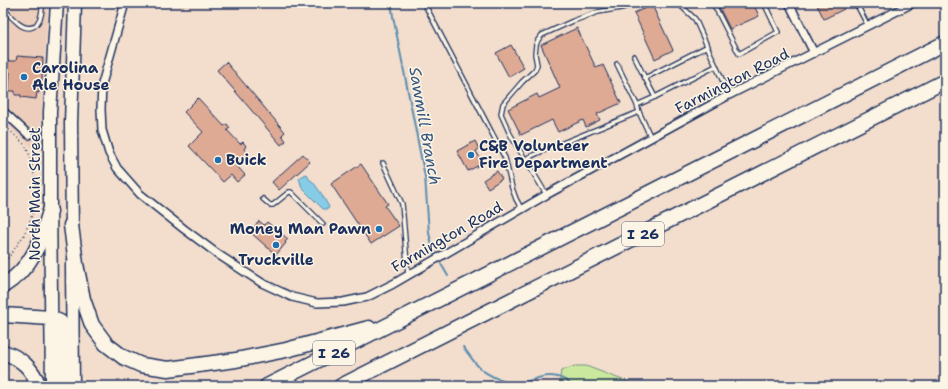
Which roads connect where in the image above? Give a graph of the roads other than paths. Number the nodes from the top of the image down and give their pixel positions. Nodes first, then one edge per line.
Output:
1 (42, 3) edge
2 (57, 3) edge
3 (121, 3) edge
4 (125, 3) edge
5 (424, 3) edge
6 (638, 3) edge
7 (678, 3) edge
8 (713, 3) edge
9 (764, 3) edge
10 (789, 3) edge
11 (856, 3) edge
12 (908, 4) edge
13 (75, 5) edge
14 (5, 10) dead end
15 (868, 26) junction
16 (945, 43) edge
17 (114, 46) junction
18 (708, 46) junction
19 (814, 53) junction
20 (634, 56) dead end
21 (617, 64) dead end
22 (716, 66) junction
23 (645, 78) junction
24 (945, 81) edge
25 (729, 95) junction
26 (654, 97) junction
27 (637, 105) junction
28 (3, 111) edge
29 (639, 112) junction
30 (29, 136) dead end
31 (651, 138) junction
32 (525, 159) junction
33 (383, 163) dead end
34 (546, 195) junction
35 (263, 199) dead end
36 (522, 210) junction
37 (50, 211) junction
38 (323, 224) dead end
39 (72, 225) junction
40 (408, 275) junction
41 (3, 286) edge
42 (3, 315) edge
43 (51, 318) junction
44 (400, 320) junction
45 (3, 352) edge
46 (390, 362) junction
47 (39, 386) edge
48 (52, 386) edge
49 (63, 386) edge
50 (73, 386) edge
51 (267, 386) edge
52 (341, 386) edge
53 (355, 386) edge

1 - 14 lane
2 - 37 main road, North Main Street
3 - 17 street, Farmington Road
4 - 17 street, Farmington Road
5 - 36 lane
6 - 32 lane
7 - 18 lane
8 - 9 lane
10 - 19 street
11 - 15 lane
12 - 15 street, Farmington Road
13 - 39 main road
15 - 19 street, Farmington Road
16 - 44 highway, I 26
17 - 40 street, Farmington Road
18 - 22 lane
18 - 23 lane
19 - 25 street, Farmington Road
20 - 23 lane
21 - 27 lane
22 - 25 lane
22 - 26 lane
23 - 26 lane
24 - 46 highway, I 26
25 - 31 street, Farmington Road
26 - 27 lane
27 - 29 lane
28 - 30 street
29 - 31 lane
29 - 32 lane
31 - 34 street, Farmington Road
32 - 34 lane
33 - 40 lane
34 - 36 street, Farmington Road
35 - 38 lane
36 - 40 street, Farmington Road
37 - 41 highway
37 - 43 main road, North Main Street
39 - 44 highway
39 - 50 main road
42 - 43 highway
43 - 48 main road, North Main Street
43 - 49 highway
44 - 51 highway, I 26
45 - 47 highway
46 - 52 highway, I 26
46 - 53 highway

